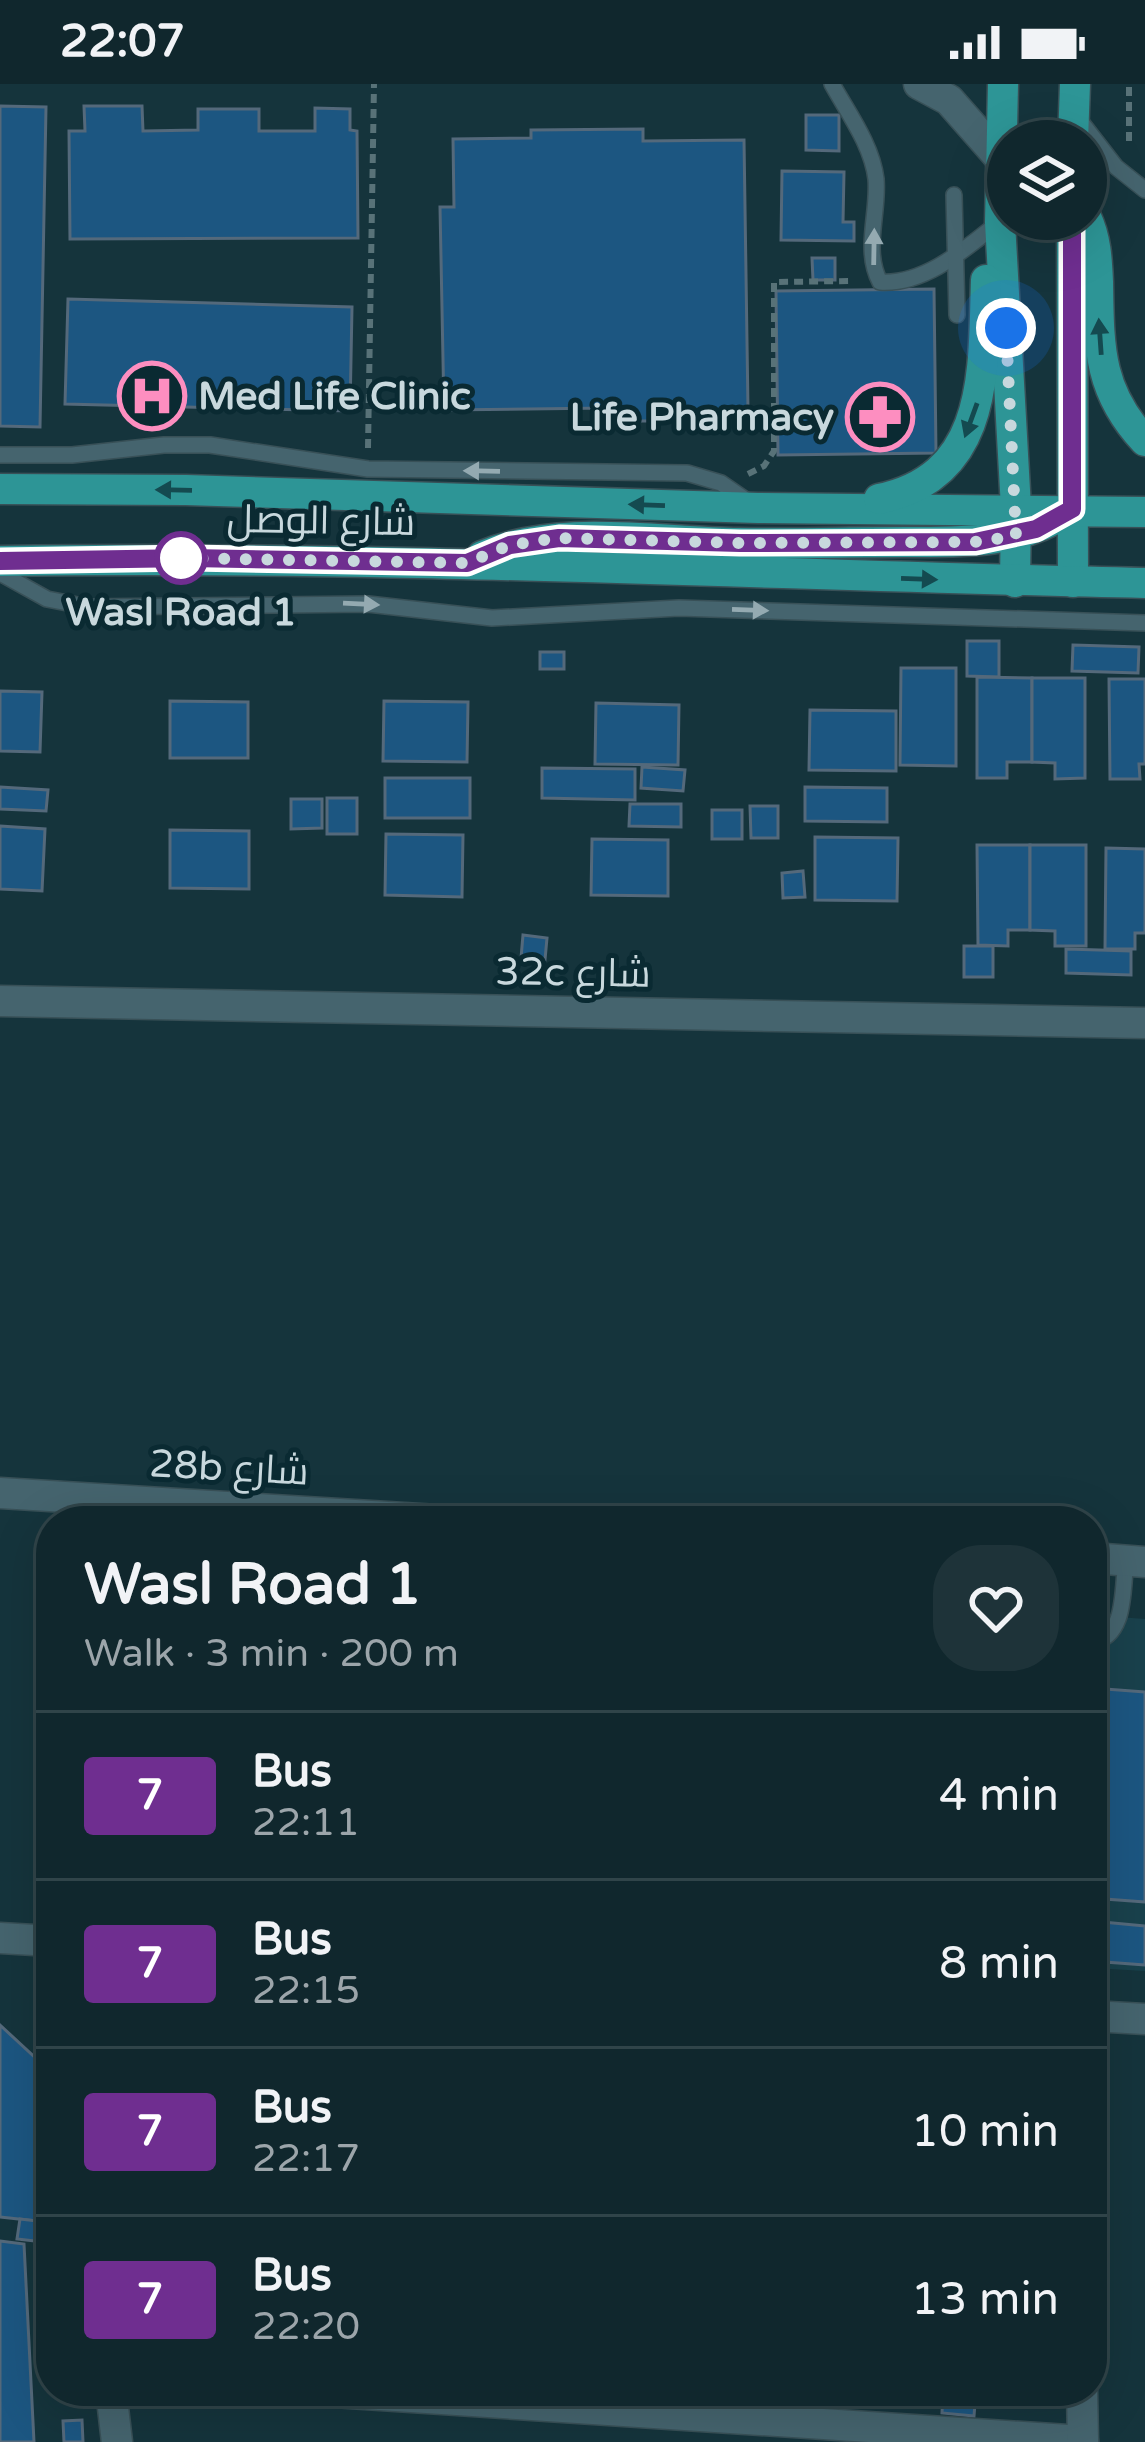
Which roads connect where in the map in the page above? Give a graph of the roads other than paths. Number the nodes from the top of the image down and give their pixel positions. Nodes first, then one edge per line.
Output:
1 (832, 84) edge
2 (919, 84) edge
3 (1004, 84) edge
4 (1074, 113) edge
5 (1003, 120) edge
6 (987, 143) edge
7 (1145, 190) edge
8 (954, 195) dead end
9 (987, 232) edge
10 (996, 240) edge
11 (1001, 240) edge
12 (1072, 240) edge
13 (1093, 240) edge
14 (955, 257) junction
15 (957, 315) dead end
16 (1145, 441) edge
17 (0, 455) edge
18 (0, 489) edge
19 (758, 508) junction
20 (836, 508) junction
21 (1072, 509) junction
22 (1145, 512) edge
23 (1016, 522) junction
24 (0, 561) edge
25 (467, 563) junction
26 (0, 573) edge
27 (1015, 582) junction
28 (1073, 582) junction
29 (1145, 583) edge
30 (1145, 623) edge
31 (0, 1001) edge
32 (1145, 1023) edge
33 (0, 1493) edge
34 (210, 1506) edge
35 (1136, 1561) edge
36 (1107, 1639) edge
37 (0, 1938) edge
38 (36, 1940) edge
39 (1107, 2017) edge
40 (1145, 2019) edge
41 (113, 2406) edge
42 (523, 2406) edge
43 (1082, 2406) edge
44 (564, 2409) junction
45 (1083, 2441) edge
46 (117, 2442) edge
47 (566, 2442) edge

14 -> 1 lane
2 - 6 street
3 - 5 main road
4 - 7 lane
8 - 14 lane
9 - 14 lane
10 -> 20 main road
11 - 23 main road
12 - 21 main road
16 -> 13 main road
14 - 15 lane
19 -> 17 lane
19 -> 18 main road, شارع الوصل
19 - 20 main road, شارع الوصل
20 - 23 main road, شارع الوصل
21 - 22 main road, شارع الوصل
21 - 23 main road, شارع الوصل
21 - 28 main road
23 - 25 main road
23 - 27 main road
24 - 25 main road, شارع الوصل
25 -> 27 main road, شارع الوصل
26 -> 30 lane
27 - 28 main road, شارع الوصل
28 - 29 main road, شارع الوصل
31 - 32 street, 32c شارع
33 - 34 street, 28b شارع
35 - 36 lane
37 - 38 street
39 - 40 street
41 - 46 street
42 - 44 street
43 - 45 street
44 - 45 street
44 - 47 street

